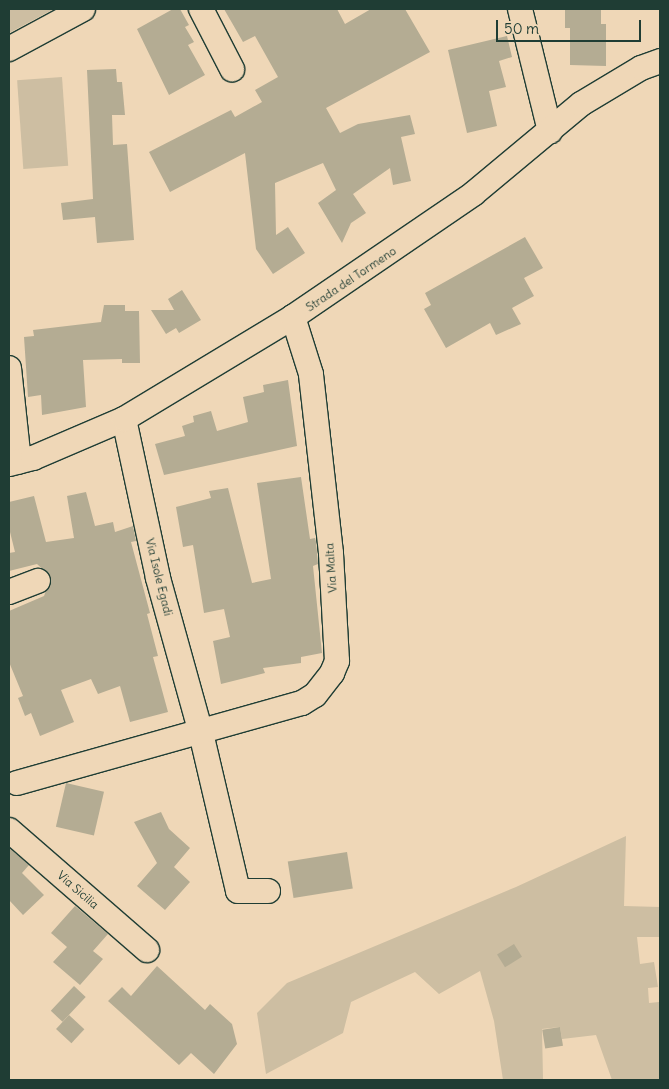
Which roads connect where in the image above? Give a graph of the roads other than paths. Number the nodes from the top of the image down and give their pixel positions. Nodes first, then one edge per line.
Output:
1 (83, 9) edge
2 (201, 9) edge
3 (520, 9) edge
4 (9, 49) edge
5 (660, 61) edge
6 (232, 69) dead end
7 (550, 131) junction
8 (293, 317) junction
9 (9, 368) edge
10 (124, 419) junction
11 (14, 462) edge
12 (38, 581) dead end
13 (9, 592) edge
14 (201, 733) junction
15 (11, 781) edge
16 (9, 830) edge
17 (268, 890) dead end
18 (148, 950) dead end

1 - 4 street
2 - 6 street
3 - 7 street
5 - 7 street, Strada del Tormeno
7 - 8 street, Strada del Tormeno
8 - 10 street, Strada del Tormeno
8 - 14 street, Via Malta
9 - 11 street, Strada del Tormeno
10 - 11 street, Strada del Tormeno
10 - 14 street, Via Isole Egadi
12 - 13 street
14 - 15 street, Via Malta
14 - 17 street
16 - 18 street, Via Sicilia

